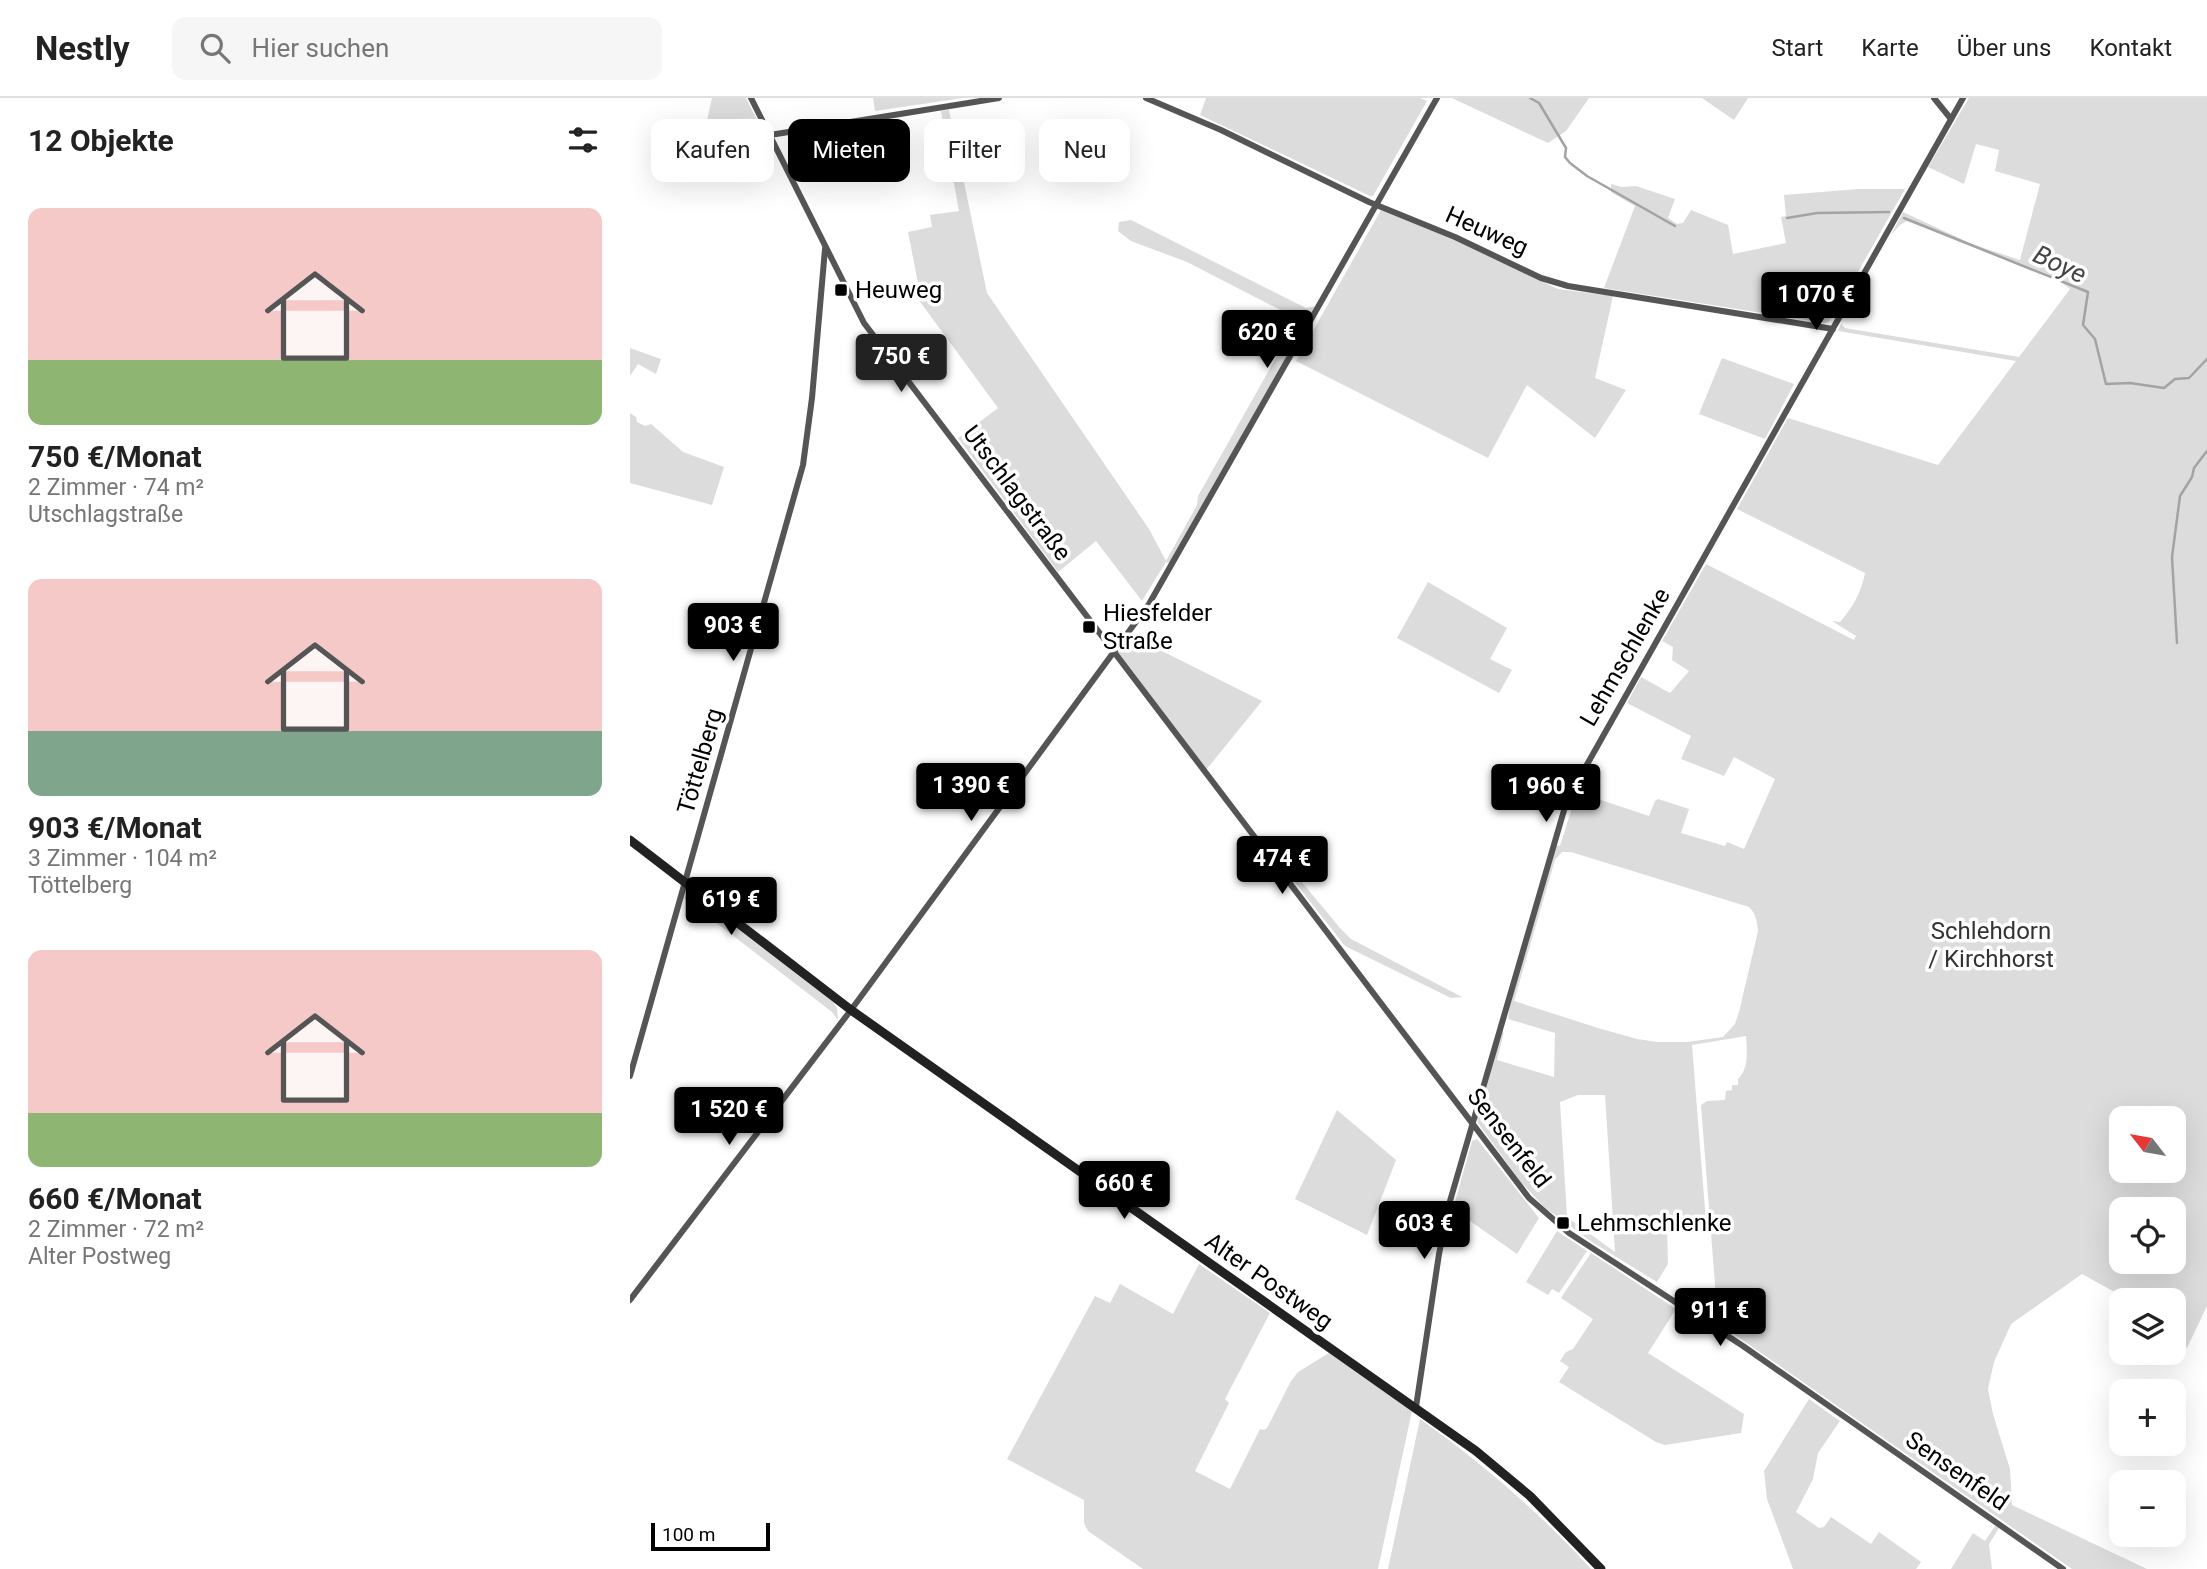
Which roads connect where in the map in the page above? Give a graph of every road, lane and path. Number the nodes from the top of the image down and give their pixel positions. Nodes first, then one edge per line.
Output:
1 (751, 98) edge
2 (999, 98) edge
3 (1146, 98) edge
4 (1437, 98) edge
5 (1934, 98) edge
6 (1963, 98) edge
7 (762, 119) edge
8 (1951, 119) junction
9 (774, 134) edge
10 (774, 143) edge
11 (1377, 204) junction
12 (825, 247) junction
13 (1833, 330) junction
14 (1113, 652) junction
15 (630, 840) edge
16 (685, 883) junction
17 (850, 1010) junction
18 (630, 1076) edge
19 (1473, 1124) junction
20 (630, 1300) edge
21 (1416, 1407) junction
22 (1601, 1569) edge
23 (2063, 1569) edge

1 - 7 street, Utschlagstraße
2 - 9 street
3 - 11 street, Heuweg
4 - 11 street
5 - 8 street
6 - 8 street, Lehmschlenke
8 - 13 street, Lehmschlenke
10 - 12 street, Utschlagstraße
11 - 13 street, Heuweg
11 - 14 street
12 - 14 street, Utschlagstraße
12 - 16 street, Töttelberg
13 - 19 street, Lehmschlenke
14 - 17 street
14 - 19 street, Sensenfeld
15 - 16 main road, Alter Postweg
16 - 17 main road, Alter Postweg
16 - 18 street, Töttelberg
17 - 20 street
17 - 21 main road, Alter Postweg
19 - 21 street, Lehmschlenke
19 - 23 street, Sensenfeld
21 - 22 main road, Alter Postweg

